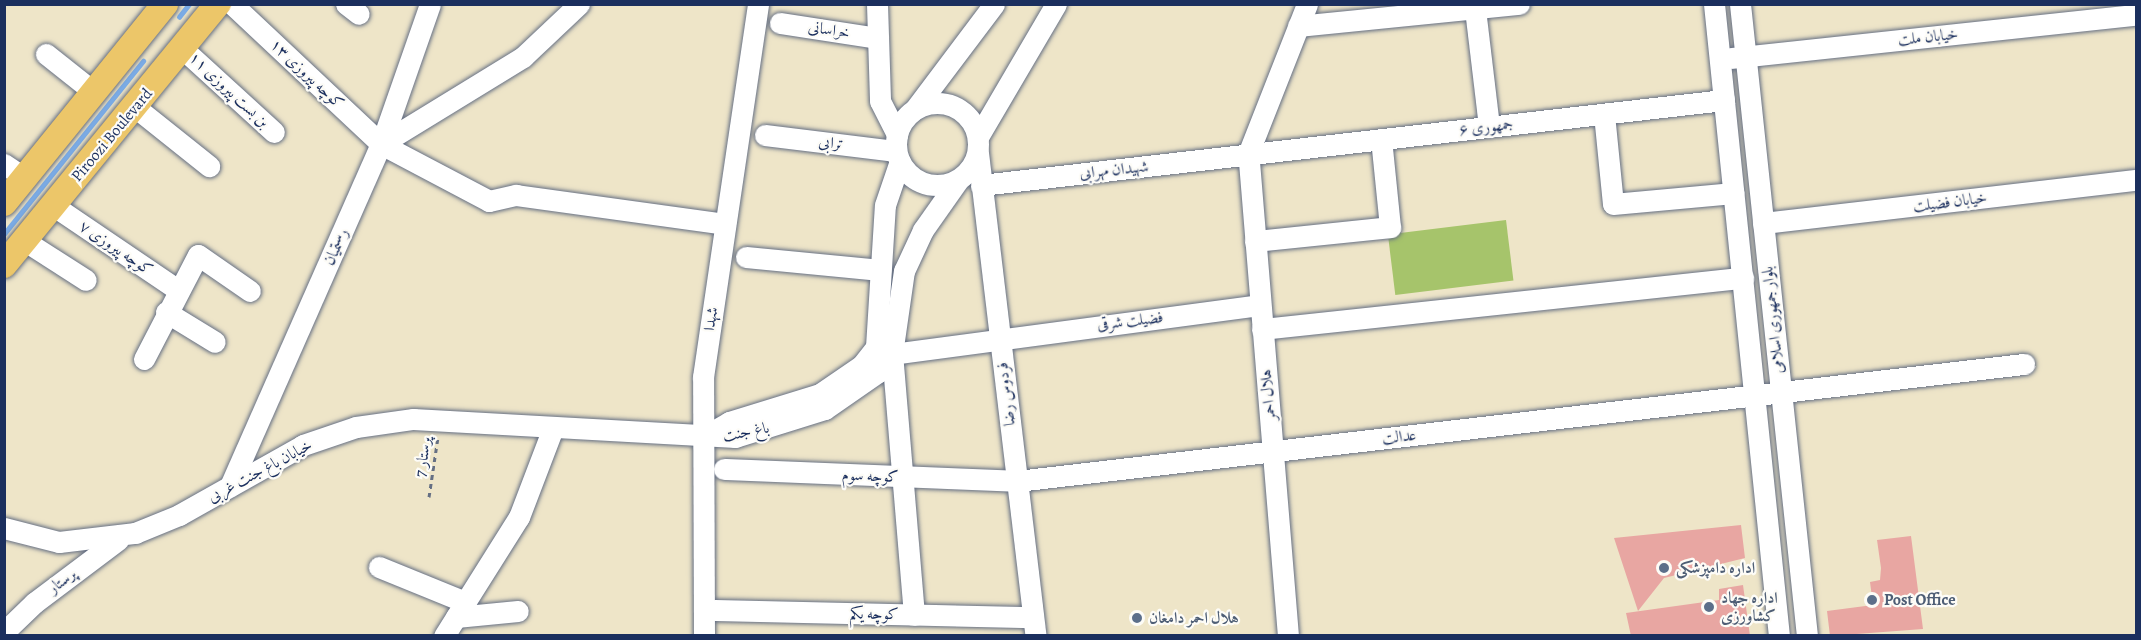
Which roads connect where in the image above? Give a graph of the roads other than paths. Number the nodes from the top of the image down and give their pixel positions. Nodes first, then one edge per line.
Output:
1 (165, 4) edge
2 (218, 4) edge
3 (232, 4) edge
4 (430, 4) edge
5 (579, 4) edge
6 (758, 4) edge
7 (877, 4) edge
8 (994, 4) edge
9 (1056, 4) edge
10 (1307, 4) edge
11 (1519, 4) edge
12 (1714, 4) edge
13 (1740, 4) edge
14 (1475, 9) junction
15 (2136, 15) edge
16 (780, 22) dead end
17 (1298, 26) junction
18 (878, 38) junction
19 (183, 49) junction
20 (46, 54) dead end
21 (1746, 57) junction
22 (1719, 60) junction
23 (94, 92) junction
24 (1724, 100) junction
25 (135, 107) junction
26 (915, 109) junction
27 (1604, 114) junction
28 (1489, 127) junction
29 (274, 132) dead end
30 (765, 135) dead end
31 (1382, 139) junction
32 (381, 144) junction
33 (978, 145) junction
34 (898, 149) junction
35 (1248, 154) junction
36 (209, 166) dead end
37 (15, 171) edge
38 (959, 179) junction
39 (2136, 180) edge
40 (981, 185) junction
41 (1734, 193) junction
42 (4, 203) edge
43 (54, 206) junction
44 (1763, 223) junction
45 (725, 224) junction
46 (25, 241) junction
47 (1255, 241) junction
48 (746, 257) dead end
49 (4, 265) edge
50 (880, 270) junction
51 (1743, 278) junction
52 (86, 280) dead end
53 (178, 290) junction
54 (250, 291) dead end
55 (1260, 305) junction
56 (166, 312) junction
57 (1262, 329) junction
58 (999, 336) junction
59 (214, 342) dead end
60 (892, 354) junction
61 (144, 359) dead end
62 (2024, 364) dead end
63 (1781, 393) junction
64 (1755, 396) junction
65 (553, 428) junction
66 (702, 438) junction
67 (1272, 452) junction
68 (724, 470) dead end
69 (903, 477) junction
70 (1017, 481) junction
71 (230, 486) junction
72 (4, 528) edge
73 (124, 536) junction
74 (379, 567) dead end
75 (460, 610) junction
76 (715, 610) dead end
77 (518, 611) dead end
78 (914, 615) junction
79 (1035, 626) edge
80 (4, 632) edge
81 (444, 636) edge
82 (704, 636) edge
83 (1288, 636) edge
84 (1779, 636) edge
85 (1807, 636) edge

1 - 23 main road
2 - 19 main road, Piroozi Boulevard
3 - 32 street, کوچه پیروزی ۱۳
4 - 32 street, رستمیان
5 - 32 street
6 - 45 street, شهدا
7 - 18 street
8 - 26 street
9 - 33 street
10 - 17 street
11 - 14 street
12 - 22 street, بلوار جمهوری اسلامی
13 - 21 street, بلوار جمهوری اسلامی
14 - 17 street
14 - 28 street
15 - 21 street, خیابان ملت
16 - 18 street, خراسانی
17 - 35 street
18 - 34 street
19 - 25 main road, Piroozi Boulevard
19 - 29 street, بن بست پیروزی ۱۱
20 - 23 street
21 - 22 street, خیابان ملت
21 - 44 street, بلوار جمهوری اسلامی
22 - 24 street, بلوار جمهوری اسلامی
23 - 37 main road
24 - 27 street, جمهوری ۶
24 - 41 street, بلوار جمهوری اسلامی
25 - 36 street
25 - 43 main road, Piroozi Boulevard
26 - 33 street
26 - 34 street
27 - 28 street, جمهوری ۶
27 - 41 street
28 - 31 street, جمهوری ۶
30 - 34 street, ترابی
31 - 35 street, جمهوری ۶
31 - 47 street
32 - 45 street, کوچه پیروزی ۱۳
32 - 71 street, رستمیان
33 - 38 street
33 - 40 street, فردوس رضا
34 - 38 street
34 - 50 street, باغ جنت
35 - 40 street, شهیدان مهرابی
35 - 47 street, هلال احمر
37 - 42 main road
38 - 60 street
39 - 44 street, خیابان فضیلت
40 - 58 street, فردوس رضا
41 - 51 street, بلوار جمهوری اسلامی
43 - 46 main road, Piroozi Boulevard
43 - 53 street, کوچه پیروزی ۷
44 - 63 street, بلوار جمهوری اسلامی
45 - 66 street, شهدا
46 - 49 main road, Piroozi Boulevard
46 - 52 street
47 - 55 street, هلال احمر
48 - 50 street
50 - 66 street, باغ جنت
51 - 57 street
51 - 64 street, بلوار جمهوری اسلامی
53 - 54 street
53 - 56 street
55 - 57 street, هلال احمر
55 - 58 street, فضیلت شرقی
56 - 59 street
56 - 61 street
57 - 67 street, هلال احمر
58 - 60 street, فضیلت شرقی
58 - 70 street, فردوس رضا
60 - 66 street, باغ جنت
60 - 69 street
62 - 63 street, عدالت
63 - 64 street, عدالت
63 - 85 street, بلوار جمهوری اسلامی
64 - 67 street, عدالت
64 - 84 street, بلوار جمهوری اسلامی
65 - 66 street, خیابان باغ جنت غربی
65 - 71 street, خیابان باغ جنت غربی
65 - 75 street
66 - 82 street, شهدا
67 - 70 street, عدالت
67 - 83 street, هلال احمر
68 - 69 street, کوچه سوم
69 - 70 street, کوچه سوم
69 - 78 street
70 - 79 street, فردوس رضا
71 - 73 street, خیابان باغ جنت غربی
72 - 73 street, خیابان باغ جنت غربی
73 - 80 street, پرستار
74 - 75 street
75 - 77 street
75 - 81 street
76 - 78 street, کوچه یکم
78 - 79 street, کوچه یکم

